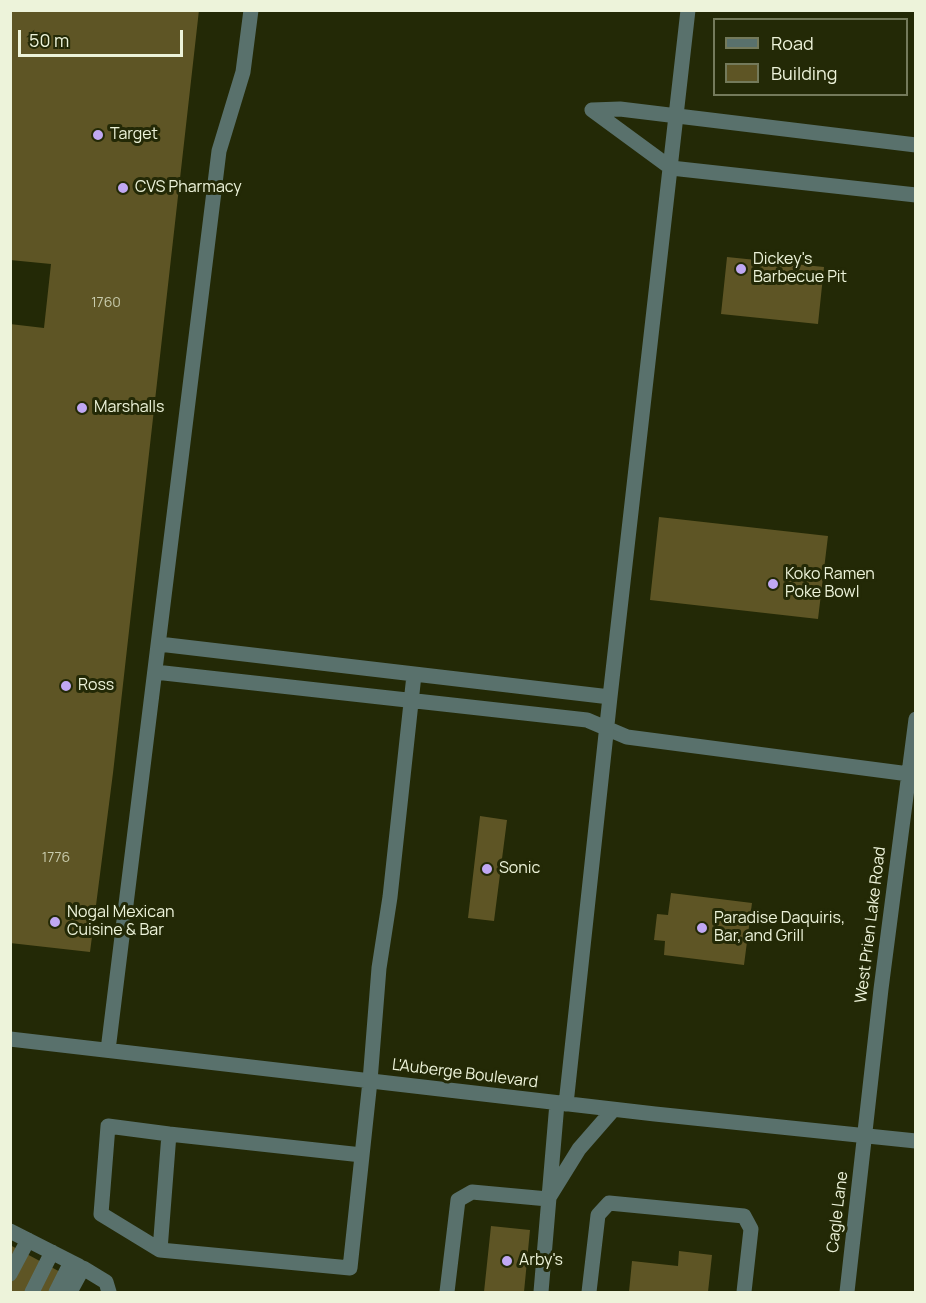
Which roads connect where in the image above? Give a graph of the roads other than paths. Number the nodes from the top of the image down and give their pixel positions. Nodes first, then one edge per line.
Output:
1 (251, 10) edge
2 (688, 10) edge
3 (676, 117) junction
4 (915, 145) edge
5 (671, 168) junction
6 (915, 195) edge
7 (159, 644) junction
8 (155, 672) junction
9 (414, 675) junction
10 (610, 697) junction
11 (411, 701) junction
12 (915, 719) edge
13 (607, 728) junction
14 (909, 774) junction
15 (10, 1039) edge
16 (108, 1050) junction
17 (370, 1081) junction
18 (561, 1104) junction
19 (613, 1110) junction
20 (169, 1134) junction
21 (865, 1136) junction
22 (915, 1141) edge
23 (362, 1155) junction
24 (548, 1199) junction
25 (12, 1234) edge
26 (28, 1240) junction
27 (160, 1250) junction
28 (52, 1252) junction
29 (77, 1265) junction
30 (10, 1274) edge
31 (32, 1293) edge
32 (56, 1293) edge
33 (70, 1293) edge
34 (109, 1293) edge
35 (447, 1293) edge
36 (541, 1293) edge
37 (589, 1293) edge
38 (744, 1293) edge
39 (846, 1293) edge

1 - 7 street
2 - 3 street
3 - 4 street
3 - 5 street
3 - 5 street
5 - 6 street
5 - 10 street
7 - 8 street
7 - 9 street
8 - 11 street
8 - 16 street
9 - 10 street
9 - 11 street
10 - 13 street
11 - 13 street
11 - 17 street
12 - 14 street, West Prien Lake Road
13 - 14 street
13 - 18 street
14 - 21 street, West Prien Lake Road
15 - 16 street, L'Auberge Boulevard
16 - 17 street, L'Auberge Boulevard
17 - 18 street, L'Auberge Boulevard
17 - 23 street
18 - 19 street, L'Auberge Boulevard
18 - 24 street
19 - 21 street, L'Auberge Boulevard
19 - 24 street
20 - 23 street
20 - 27 street
20 - 27 street
21 - 22 street, L'Auberge Boulevard
21 - 39 street, Cagle Lane
23 - 27 street
24 - 35 street
24 - 36 street
25 - 26 street
26 - 28 street
26 - 30 street
28 - 29 street
28 - 31 street
29 - 32 street
29 - 33 street
29 - 34 street
37 - 38 street

